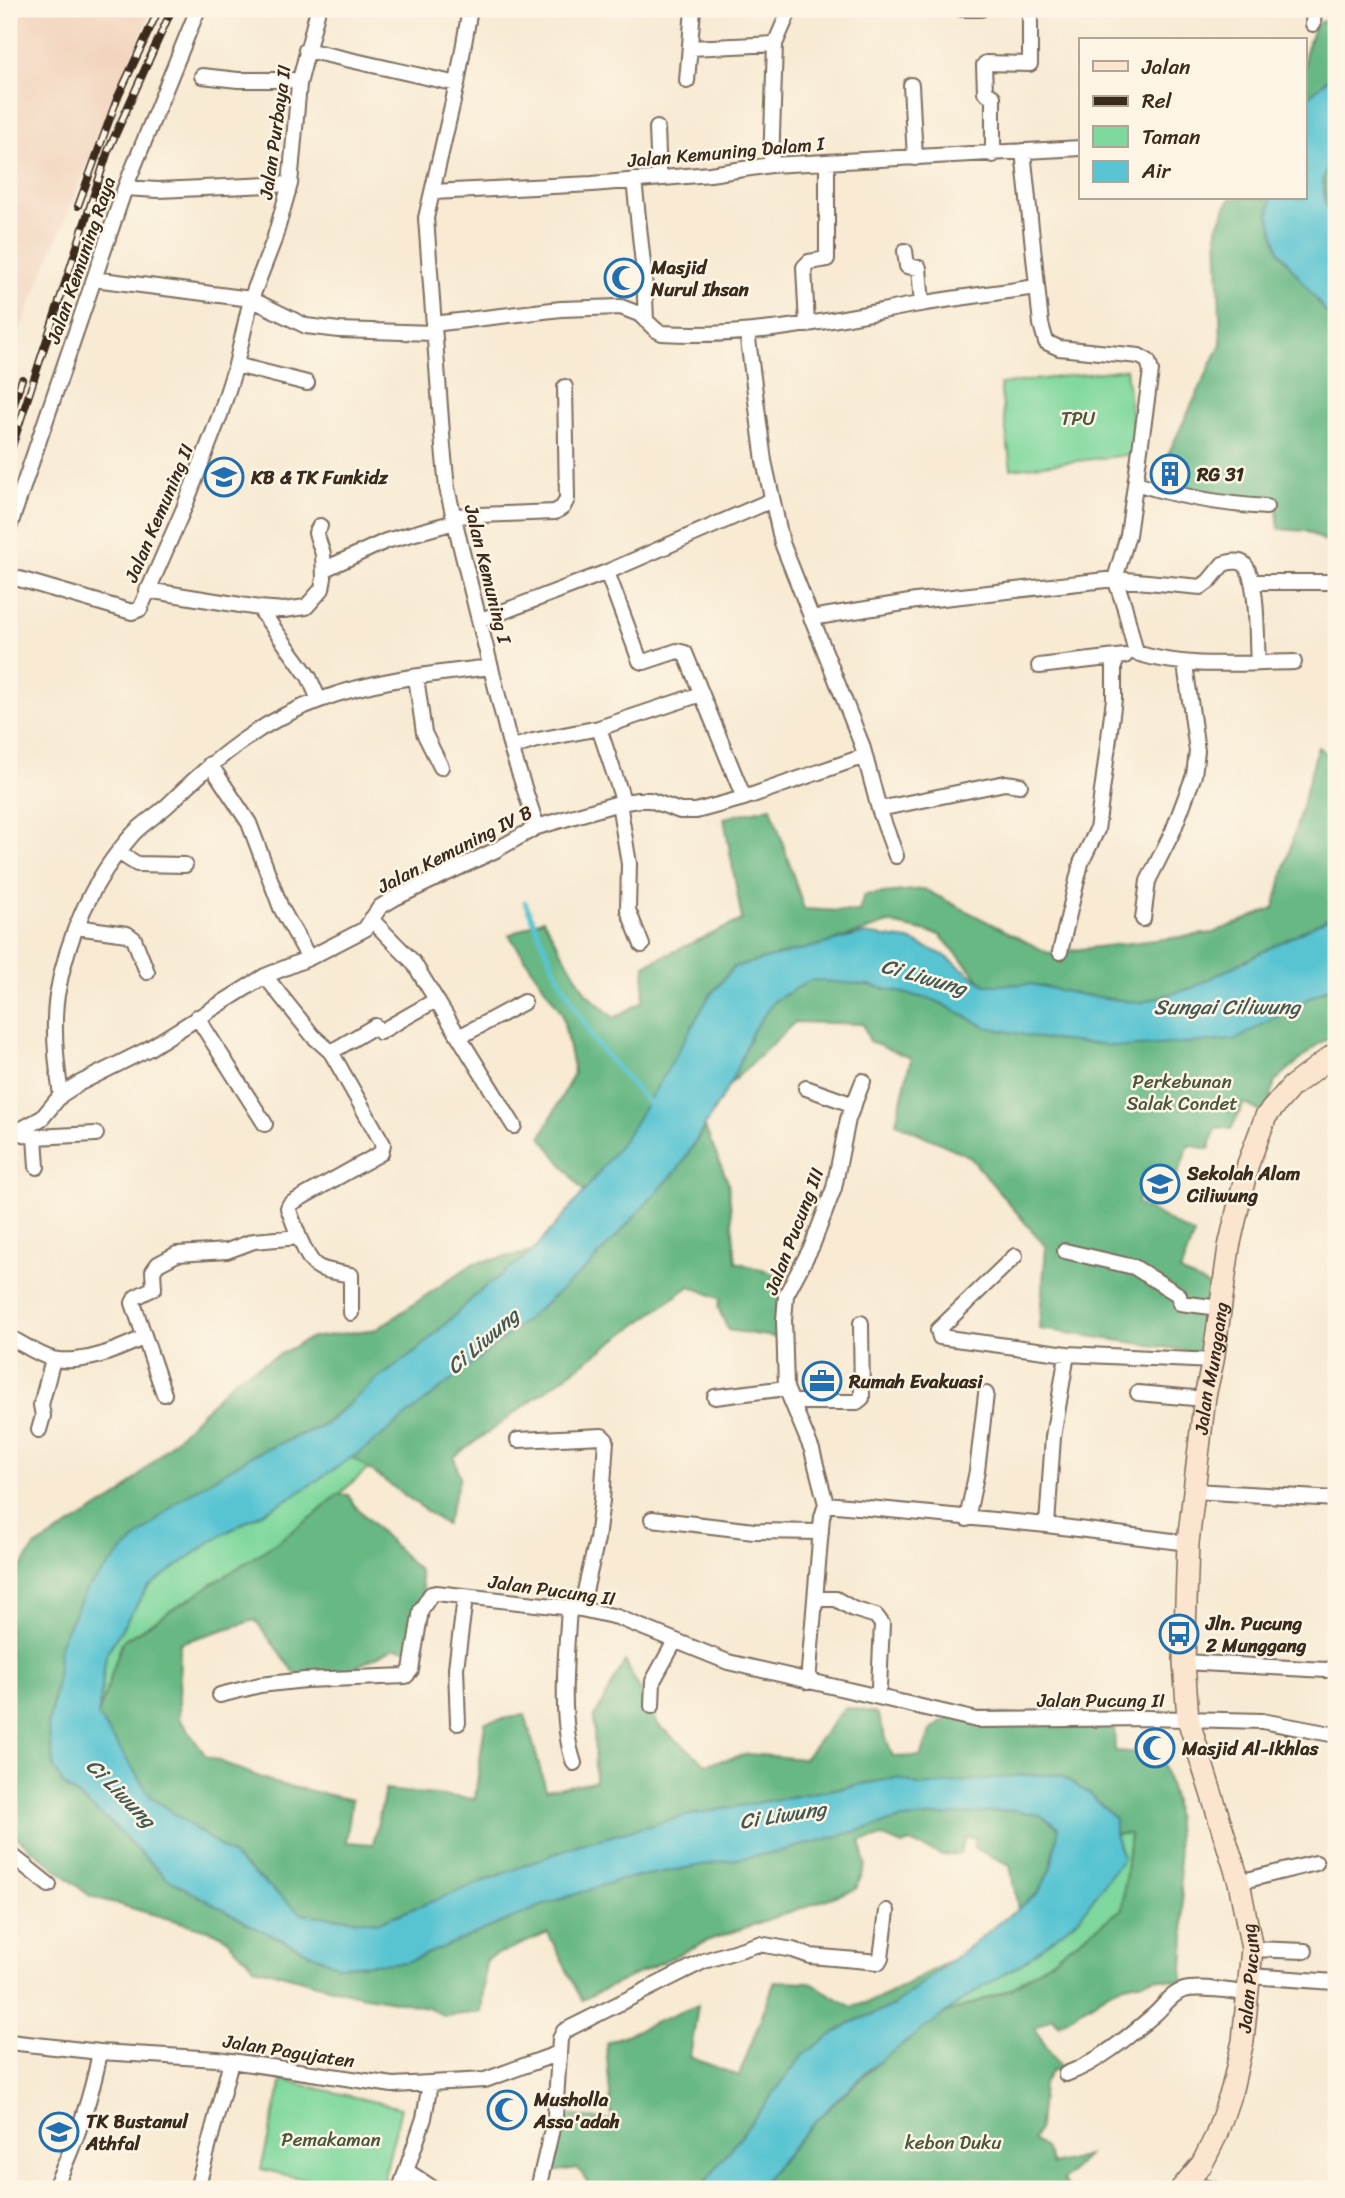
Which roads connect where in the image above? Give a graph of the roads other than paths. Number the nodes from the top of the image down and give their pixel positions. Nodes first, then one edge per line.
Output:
1 (198, 9) edge
2 (318, 9) edge
3 (470, 9) edge
4 (693, 9) edge
5 (790, 9) edge
6 (962, 9) edge
7 (981, 9) edge
8 (1030, 9) edge
9 (1314, 9) edge
10 (1312, 24) dead end
11 (775, 44) junction
12 (690, 48) junction
13 (306, 50) junction
14 (202, 76) dead end
15 (687, 81) dead end
16 (299, 84) junction
17 (457, 84) junction
18 (911, 85) dead end
19 (657, 128) dead end
20 (1079, 148) edge
21 (1023, 151) junction
22 (993, 155) junction
23 (915, 158) junction
24 (827, 162) junction
25 (771, 165) junction
26 (659, 178) junction
27 (634, 180) junction
28 (290, 184) junction
29 (125, 188) junction
30 (433, 192) junction
31 (905, 251) dead end
32 (94, 279) junction
33 (1037, 287) junction
34 (251, 299) junction
35 (922, 304) junction
36 (646, 321) junction
37 (807, 325) junction
38 (434, 329) junction
39 (747, 332) junction
40 (236, 365) junction
41 (307, 383) dead end
42 (565, 387) dead end
43 (1136, 483) junction
44 (772, 500) junction
45 (1266, 507) dead end
46 (455, 519) junction
47 (320, 526) dead end
48 (9, 527) edge
49 (325, 569) junction
50 (607, 572) junction
51 (9, 576) edge
52 (1115, 579) junction
53 (1253, 582) junction
54 (1336, 582) edge
55 (147, 590) junction
56 (259, 608) junction
57 (811, 618) junction
58 (481, 620) junction
59 (1136, 653) junction
60 (1118, 658) junction
61 (1258, 663) junction
62 (1294, 663) dead end
63 (1185, 664) junction
64 (1039, 666) dead end
65 (491, 667) junction
66 (416, 677) junction
67 (701, 694) junction
68 (318, 700) junction
69 (600, 727) junction
70 (511, 748) junction
71 (865, 756) junction
72 (210, 764) junction
73 (441, 767) dead end
74 (1020, 785) dead end
75 (744, 799) junction
76 (621, 803) junction
77 (879, 809) junction
78 (537, 827) junction
79 (118, 852) junction
80 (896, 856) dead end
81 (186, 864) dead end
82 (371, 919) junction
83 (1143, 919) dead end
84 (76, 928) junction
85 (642, 945) dead end
86 (1060, 952) dead end
87 (309, 958) junction
88 (147, 972) dead end
89 (265, 976) junction
90 (436, 1000) junction
91 (524, 1003) dead end
92 (197, 1017) junction
93 (459, 1037) junction
94 (331, 1052) junction
95 (1336, 1053) edge
96 (863, 1081) dead end
97 (806, 1088) dead end
98 (61, 1095) junction
99 (854, 1105) junction
100 (265, 1124) dead end
101 (514, 1126) dead end
102 (13, 1134) edge
103 (96, 1134) dead end
104 (36, 1137) junction
105 (37, 1167) dead end
106 (299, 1237) junction
107 (1065, 1251) dead end
108 (1015, 1256) dead end
109 (1220, 1308) junction
110 (351, 1313) dead end
111 (862, 1324) dead end
112 (9, 1337) edge
113 (143, 1338) junction
114 (1067, 1354) junction
115 (53, 1359) junction
116 (1213, 1361) junction
117 (786, 1388) junction
118 (1138, 1393) dead end
119 (164, 1394) dead end
120 (986, 1394) dead end
121 (715, 1397) dead end
122 (1205, 1399) junction
123 (792, 1402) junction
124 (40, 1430) dead end
125 (518, 1440) dead end
126 (1193, 1491) junction
127 (1336, 1499) edge
128 (825, 1504) junction
129 (652, 1519) dead end
130 (967, 1519) junction
131 (1047, 1525) junction
132 (821, 1532) junction
133 (1188, 1543) junction
134 (465, 1598) junction
135 (817, 1599) junction
136 (575, 1609) junction
137 (675, 1641) junction
138 (1184, 1662) junction
139 (1336, 1665) edge
140 (808, 1682) junction
141 (879, 1687) dead end
142 (220, 1695) dead end
143 (652, 1706) dead end
144 (1188, 1719) junction
145 (458, 1723) dead end
146 (1336, 1735) edge
147 (574, 1763) dead end
148 (9, 1853) edge
149 (1316, 1863) dead end
150 (1239, 1882) junction
151 (48, 1885) dead end
152 (887, 1911) dead end
153 (1252, 1949) junction
154 (1305, 1951) dead end
155 (1336, 1979) edge
156 (1249, 1985) junction
157 (9, 2042) edge
158 (100, 2052) junction
159 (559, 2053) junction
160 (230, 2061) junction
161 (1066, 2074) dead end
162 (429, 2084) junction
163 (407, 2171) junction
164 (1183, 2187) edge
165 (54, 2189) edge
166 (197, 2189) edge
167 (400, 2189) edge
168 (434, 2189) edge
169 (538, 2189) edge
170 (1213, 2189) edge

1 - 29 street, Jalan Kemuning Raya
2 - 13 street, Jalan Purbaya II
3 - 17 street, Jalan Kemuning I
4 - 12 street
5 - 11 street
6 - 7 street
8 - 22 street
9 - 10 street
11 - 12 street
11 - 25 street
12 - 15 street
13 - 16 street, Jalan Purbaya II
13 - 17 street
14 - 16 street
16 - 28 street, Jalan Purbaya II
17 - 30 street, Jalan Kemuning I
18 - 23 street
19 - 26 street
20 - 21 street, Jalan Kemuning Dalam I
21 - 22 street, Jalan Kemuning Dalam I
21 - 33 street
22 - 23 street, Jalan Kemuning Dalam I
23 - 24 street, Jalan Kemuning Dalam I
24 - 25 street, Jalan Kemuning Dalam I
24 - 37 street
25 - 26 street, Jalan Kemuning Dalam I
26 - 27 street, Jalan Kemuning Dalam I
27 - 30 street, Jalan Kemuning Dalam I
27 - 36 street
28 - 29 street
28 - 34 street, Jalan Purbaya II
29 - 32 street, Jalan Kemuning Raya
30 - 38 street, Jalan Kemuning I
31 - 35 street
32 - 34 street
32 - 48 street, Jalan Kemuning Raya
33 - 35 street
33 - 43 street
34 - 38 street
34 - 40 street, Jalan Kemuning II
35 - 37 street
36 - 38 street
36 - 39 street
37 - 39 street
38 - 46 street, Jalan Kemuning I
39 - 44 street
40 - 41 street
40 - 55 street, Jalan Kemuning II
42 - 46 street
43 - 45 street
43 - 52 street
44 - 50 street
44 - 57 street
46 - 49 street
46 - 58 street, Jalan Kemuning I
47 - 49 street
49 - 56 street
50 - 58 street
50 - 67 street
51 - 55 street, Jalan Kemuning II
52 - 53 street
52 - 57 street
52 - 59 street
53 - 54 street
53 - 61 street
55 - 56 street
56 - 68 street
57 - 71 street
58 - 65 street, Jalan Kemuning I
59 - 60 street
59 - 63 street
60 - 64 street
60 - 86 street
61 - 62 street
61 - 63 street
63 - 83 street
65 - 66 street
65 - 70 street, Jalan Kemuning I
66 - 68 street
66 - 73 street
67 - 69 street
67 - 75 street
68 - 72 street
69 - 70 street
69 - 76 street
70 - 78 street, Jalan Kemuning I
71 - 75 street, Jalan Kemuning IV B
71 - 77 street
72 - 79 street
72 - 87 street
74 - 77 street
75 - 76 street, Jalan Kemuning IV B
76 - 78 street, Jalan Kemuning IV B
76 - 85 street
77 - 80 street
78 - 82 street, Jalan Kemuning IV B
79 - 81 street
79 - 84 street
82 - 87 street, Jalan Kemuning IV B
82 - 90 street
84 - 88 street
84 - 98 street
87 - 89 street, Jalan Kemuning IV B
89 - 92 street, Jalan Kemuning IV B
89 - 94 street
90 - 93 street
90 - 94 street
91 - 93 street
92 - 98 street, Jalan Kemuning IV B
92 - 100 street
93 - 101 street
94 - 106 street
95 - 109 street, Jalan Munggang
96 - 99 street, Jalan Pucung III
97 - 99 street
98 - 102 street, Jalan Kemuning IV B
99 - 117 street, Jalan Pucung III
102 - 104 street
103 - 104 street
104 - 105 street
106 - 110 street
106 - 113 street
107 - 109 street
108 - 114 street
109 - 116 street, Jalan Munggang
111 - 123 street
112 - 115 street
113 - 115 street
113 - 119 street
114 - 116 street
114 - 131 street
115 - 124 street
116 - 122 street, Jalan Munggang
117 - 121 street
117 - 123 street, Jalan Pucung III
118 - 122 street
120 - 130 street
122 - 126 street, Jalan Munggang
123 - 128 street, Jalan Pucung III
125 - 136 street
126 - 127 street
126 - 133 street, Jalan Munggang
128 - 130 street
128 - 132 street
129 - 132 street
130 - 131 street
131 - 133 street
132 - 135 street
133 - 138 street, Jalan Munggang
134 - 136 street, Jalan Pucung II
134 - 142 street, Jalan Pucung II
134 - 145 street
135 - 140 street
135 - 141 street
136 - 137 street, Jalan Pucung II
136 - 147 street
137 - 140 street, Jalan Pucung II
137 - 143 street
138 - 139 street
138 - 144 street, Jalan Munggang
140 - 144 street, Jalan Pucung II
144 - 146 street, Jalan Pucung II
144 - 150 street, Jalan Pucung
148 - 151 street
149 - 150 street
150 - 153 street, Jalan Pucung
152 - 159 street
153 - 154 street
153 - 156 street, Jalan Pucung
155 - 156 street
156 - 161 street
156 - 164 street, Jalan Pucung
157 - 158 street, Jalan Pagujaten
158 - 160 street, Jalan Pagujaten
158 - 165 street
159 - 162 street, Jalan Pagujaten
159 - 169 street
160 - 162 street, Jalan Pagujaten
160 - 166 street
162 - 163 street
163 - 167 street
163 - 168 street
164 - 170 street

